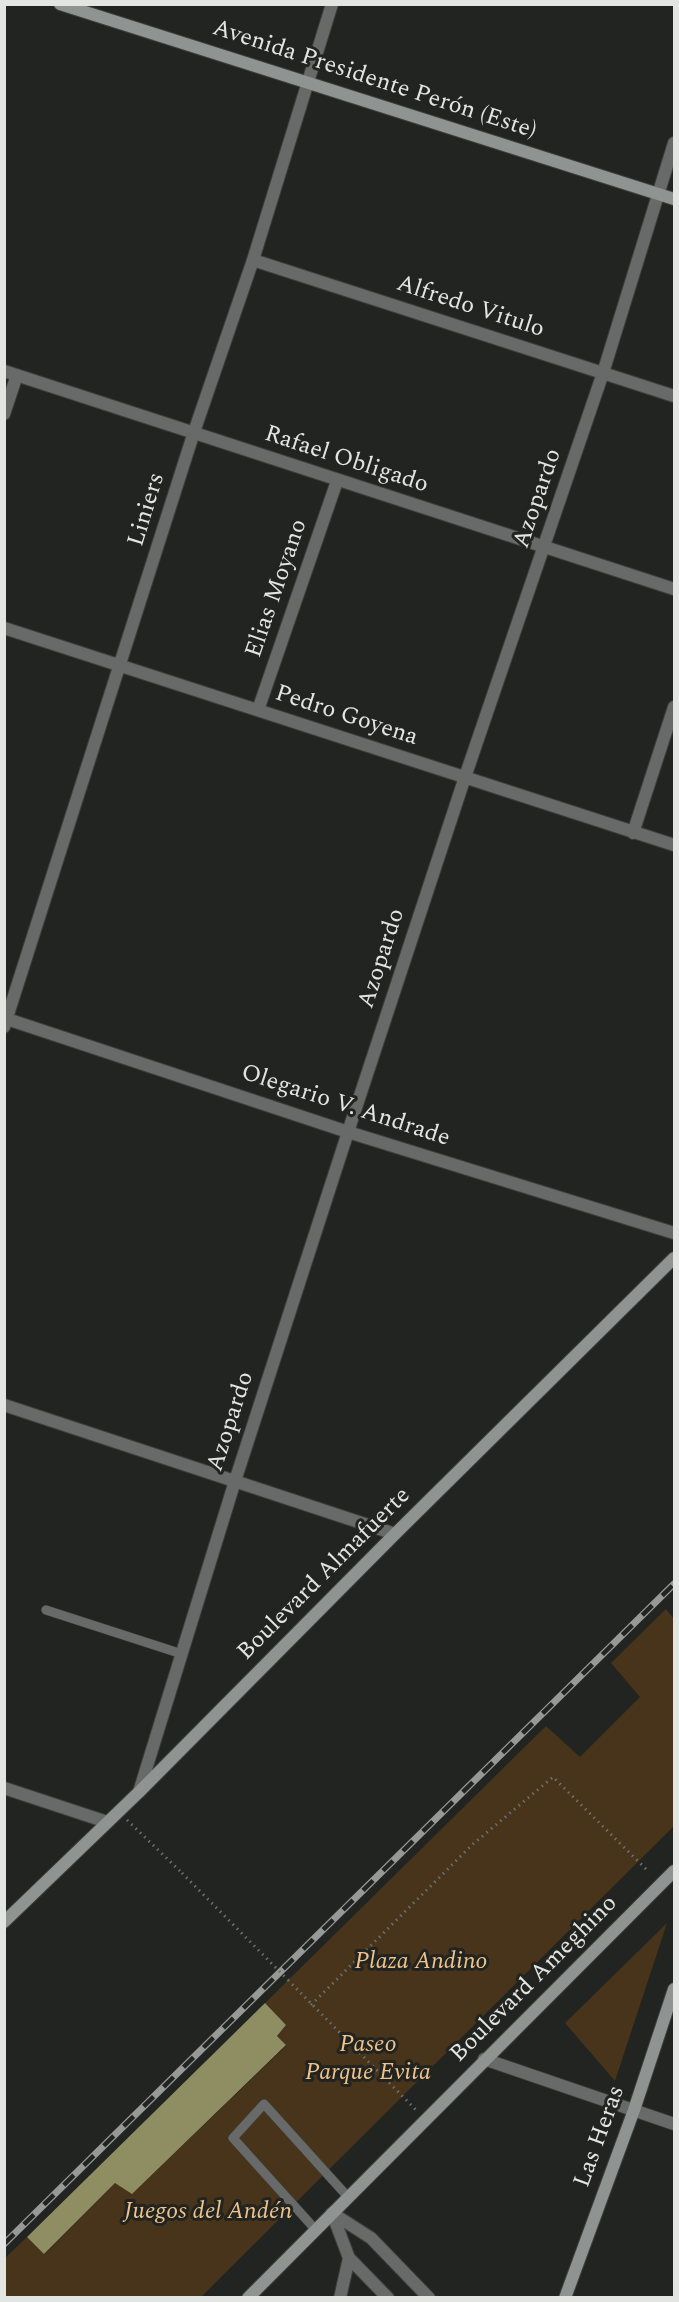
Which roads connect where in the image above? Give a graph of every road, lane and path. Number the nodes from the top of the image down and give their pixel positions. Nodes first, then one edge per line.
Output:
1 (60, 4) edge
2 (332, 4) edge
3 (306, 82) junction
4 (675, 143) edge
5 (658, 194) junction
6 (675, 200) edge
7 (253, 260) junction
8 (4, 371) edge
9 (603, 373) junction
10 (17, 375) junction
11 (675, 396) edge
12 (4, 414) edge
13 (195, 432) junction
14 (337, 480) junction
15 (545, 548) junction
16 (675, 589) edge
17 (4, 628) edge
18 (121, 666) junction
19 (675, 706) edge
20 (258, 711) junction
21 (465, 777) junction
22 (633, 832) junction
23 (675, 845) edge
24 (6, 1021) edge
25 (348, 1132) junction
26 (675, 1233) edge
27 (675, 1258) edge
28 (4, 1405) edge
29 (235, 1481) junction
30 (395, 1534) junction
31 (46, 1610) dead end
32 (182, 1654) junction
33 (4, 1788) edge
34 (139, 1792) junction
35 (118, 1812) junction
36 (107, 1822) junction
37 (648, 1871) dead end
38 (675, 1872) edge
39 (4, 1922) edge
40 (675, 1989) edge
41 (311, 2005) junction
42 (484, 2059) junction
43 (634, 2110) junction
44 (425, 2120) junction
45 (675, 2124) edge
46 (348, 2197) junction
47 (332, 2212) junction
48 (315, 2229) junction
49 (349, 2258) junction
50 (248, 2298) edge
51 (340, 2298) edge
52 (388, 2298) edge
53 (429, 2298) edge
54 (565, 2298) edge

1 - 3 main road, Avenida Presidente Perón (Este)
2 - 3 street, Liniers
3 - 5 main road, Avenida Presidente Perón (Este)
3 - 7 street, Liniers
4 - 5 street, Azopardo
5 - 6 main road, Avenida Presidente Perón (Este)
5 - 9 street, Azopardo
7 - 9 street, Alfredo Vitulo
7 - 13 street, Liniers
8 - 10 street, Rafael Obligado
9 - 11 street, Alfredo Vitulo
9 - 15 street, Azopardo
10 - 12 street
10 - 13 street, Rafael Obligado
13 - 14 street, Rafael Obligado
13 - 18 street, Liniers
14 - 15 street, Rafael Obligado
14 - 20 street, Elias Moyano
15 - 16 street, Rafael Obligado
15 - 21 street, Azopardo
17 - 18 street, Pedro Goyena
18 - 20 street, Pedro Goyena
18 - 24 street, Liniers
19 - 22 street
20 - 21 street, Pedro Goyena
21 - 22 street, Pedro Goyena
21 - 25 street, Azopardo
22 - 23 street, Pedro Goyena
24 - 25 street, Olegario V. Andrade
25 - 26 street, Olegario V. Andrade
25 - 29 street, Azopardo
27 - 30 main road, Boulevard Almafuerte
28 - 29 street
29 - 30 street
29 - 32 street, Azopardo
30 - 34 main road, Boulevard Almafuerte
31 - 32 lane
32 - 34 street, Azopardo
33 - 36 street
34 - 35 main road, Boulevard Almafuerte
35 - 36 main road, Boulevard Almafuerte
35 - 41 path, bridge
36 - 39 main road, Boulevard Almafuerte
37 - 41 path
38 - 42 main road, Boulevard Ameghino
40 - 43 main road, Las Heras
41 - 44 path
42 - 43 street
42 - 44 main road, Boulevard Ameghino
43 - 45 street
43 - 54 main road, Las Heras
44 - 46 main road, Boulevard Ameghino
46 - 47 main road, Boulevard Ameghino
46 - 48 lane
47 - 48 main road, Boulevard Ameghino
47 - 49 street
47 - 53 street
48 - 50 main road, Boulevard Ameghino
49 - 51 street
49 - 52 street

